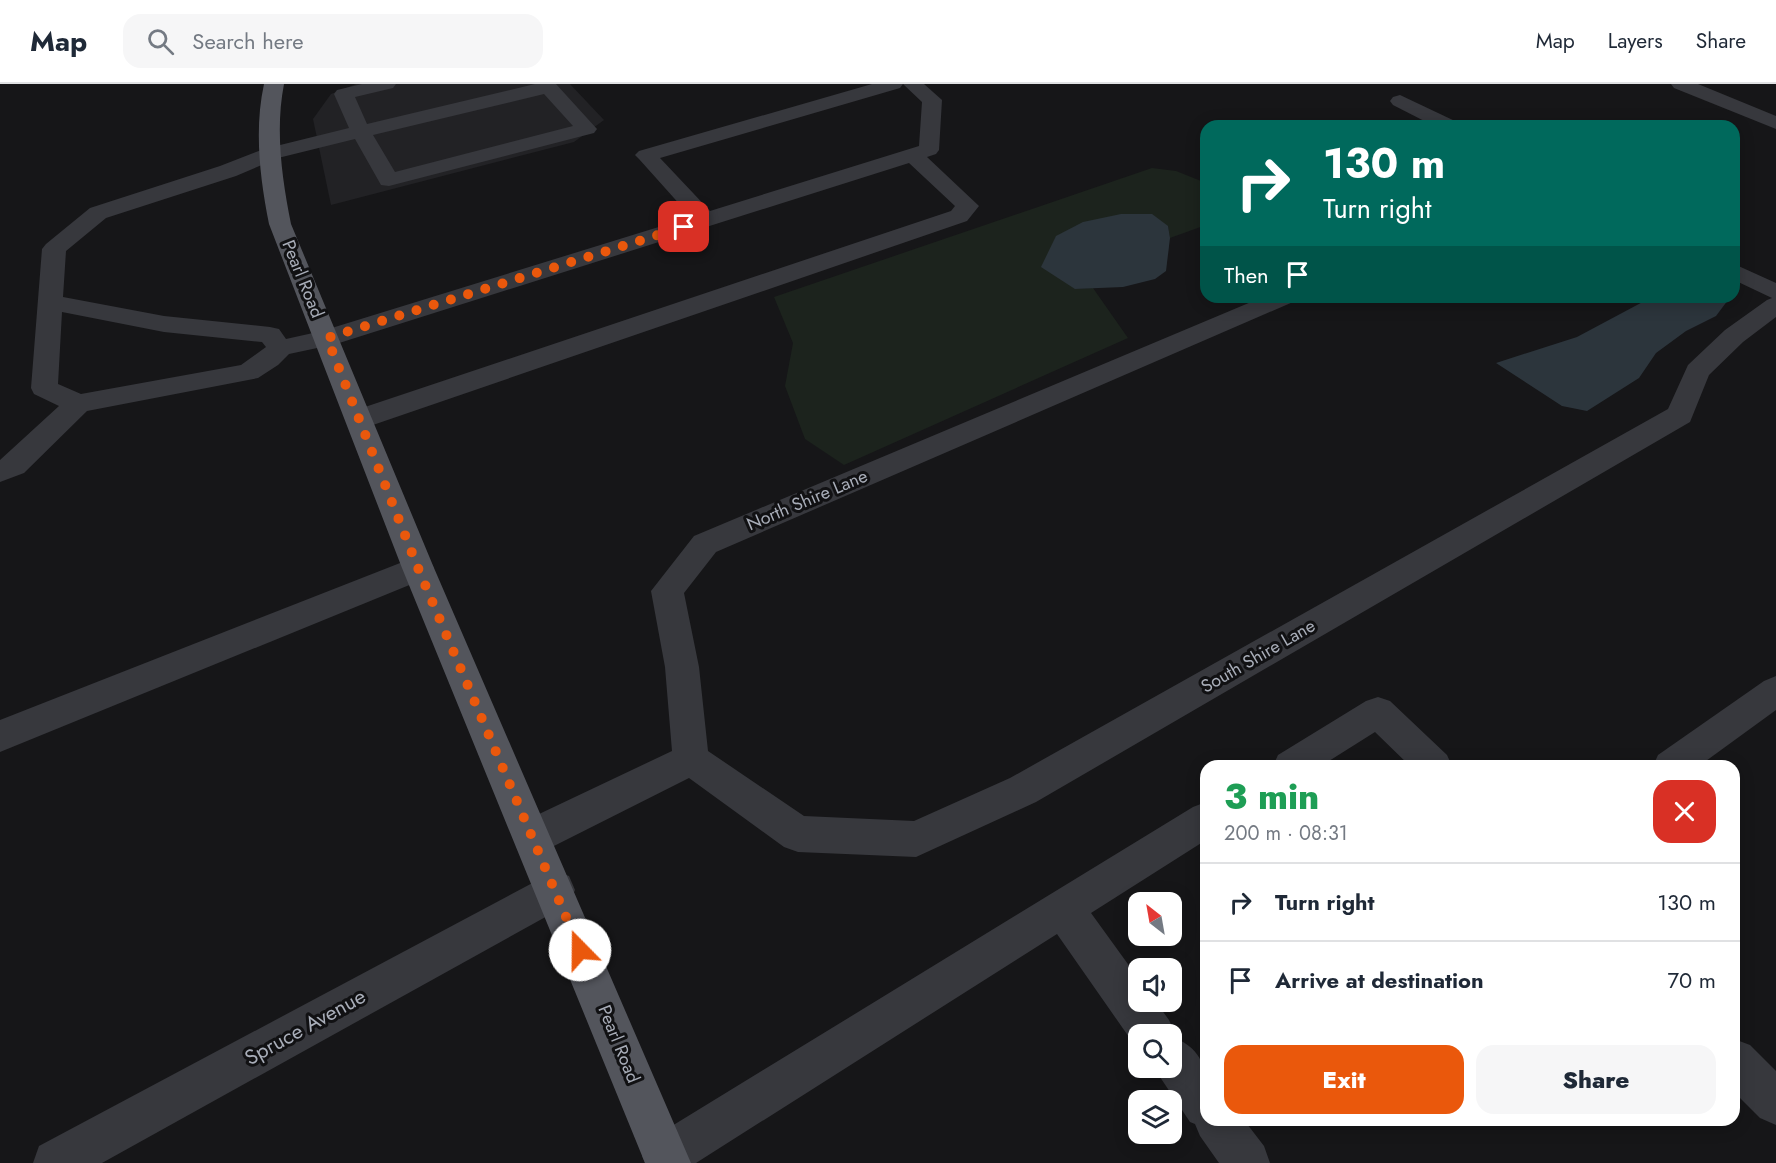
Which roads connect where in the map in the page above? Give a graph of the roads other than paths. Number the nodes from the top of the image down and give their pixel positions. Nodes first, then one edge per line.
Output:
1 (274, 84) edge
2 (386, 84) edge
3 (892, 84) edge
4 (912, 84) edge
5 (1681, 84) edge
6 (547, 85) edge
7 (1400, 100) dead end
8 (1438, 120) edge
9 (1776, 123) edge
10 (360, 131) junction
11 (271, 153) junction
12 (912, 155) junction
13 (706, 220) junction
14 (1740, 274) edge
15 (1776, 292) edge
16 (50, 302) junction
17 (1270, 303) edge
18 (1776, 304) edge
19 (327, 338) junction
20 (280, 348) junction
21 (78, 404) junction
22 (360, 419) junction
23 (0, 472) edge
24 (418, 568) junction
25 (1776, 691) edge
26 (0, 736) edge
27 (691, 759) junction
28 (1301, 760) edge
29 (1428, 760) edge
30 (1679, 760) edge
31 (1200, 823) edge
32 (532, 837) junction
33 (555, 890) junction
34 (1063, 909) junction
35 (1146, 1024) edge
36 (1740, 1067) edge
37 (1182, 1073) edge
38 (1200, 1098) edge
39 (1776, 1102) edge
40 (1220, 1126) edge
41 (666, 1160) edge
42 (56, 1163) edge
43 (1247, 1163) edge

1 - 11 main road, Pearl Road
2 - 10 street
3 - 13 street
4 - 12 street
5 - 9 street
6 - 10 street
6 - 10 street
7 - 8 street
10 - 11 street
11 - 16 street
11 - 19 main road, Pearl Road
12 - 13 street
12 - 22 street
13 - 19 street
14 - 15 street
16 - 20 street
16 - 21 street
17 - 27 street, North Shire Lane
18 - 27 street, South Shire Lane
19 - 20 street
19 - 22 main road, Pearl Road
20 - 21 street
21 - 23 street
22 - 24 main road, Pearl Road
24 - 26 street
24 - 32 main road, Pearl Road
25 - 30 street
27 - 32 street
28 - 29 street
31 - 34 street
32 - 33 main road, Pearl Road
33 - 41 main road, Pearl Road
33 - 42 street, Spruce Avenue
34 - 35 street
34 - 41 street
36 - 39 street
37 - 38 street
40 - 43 street

